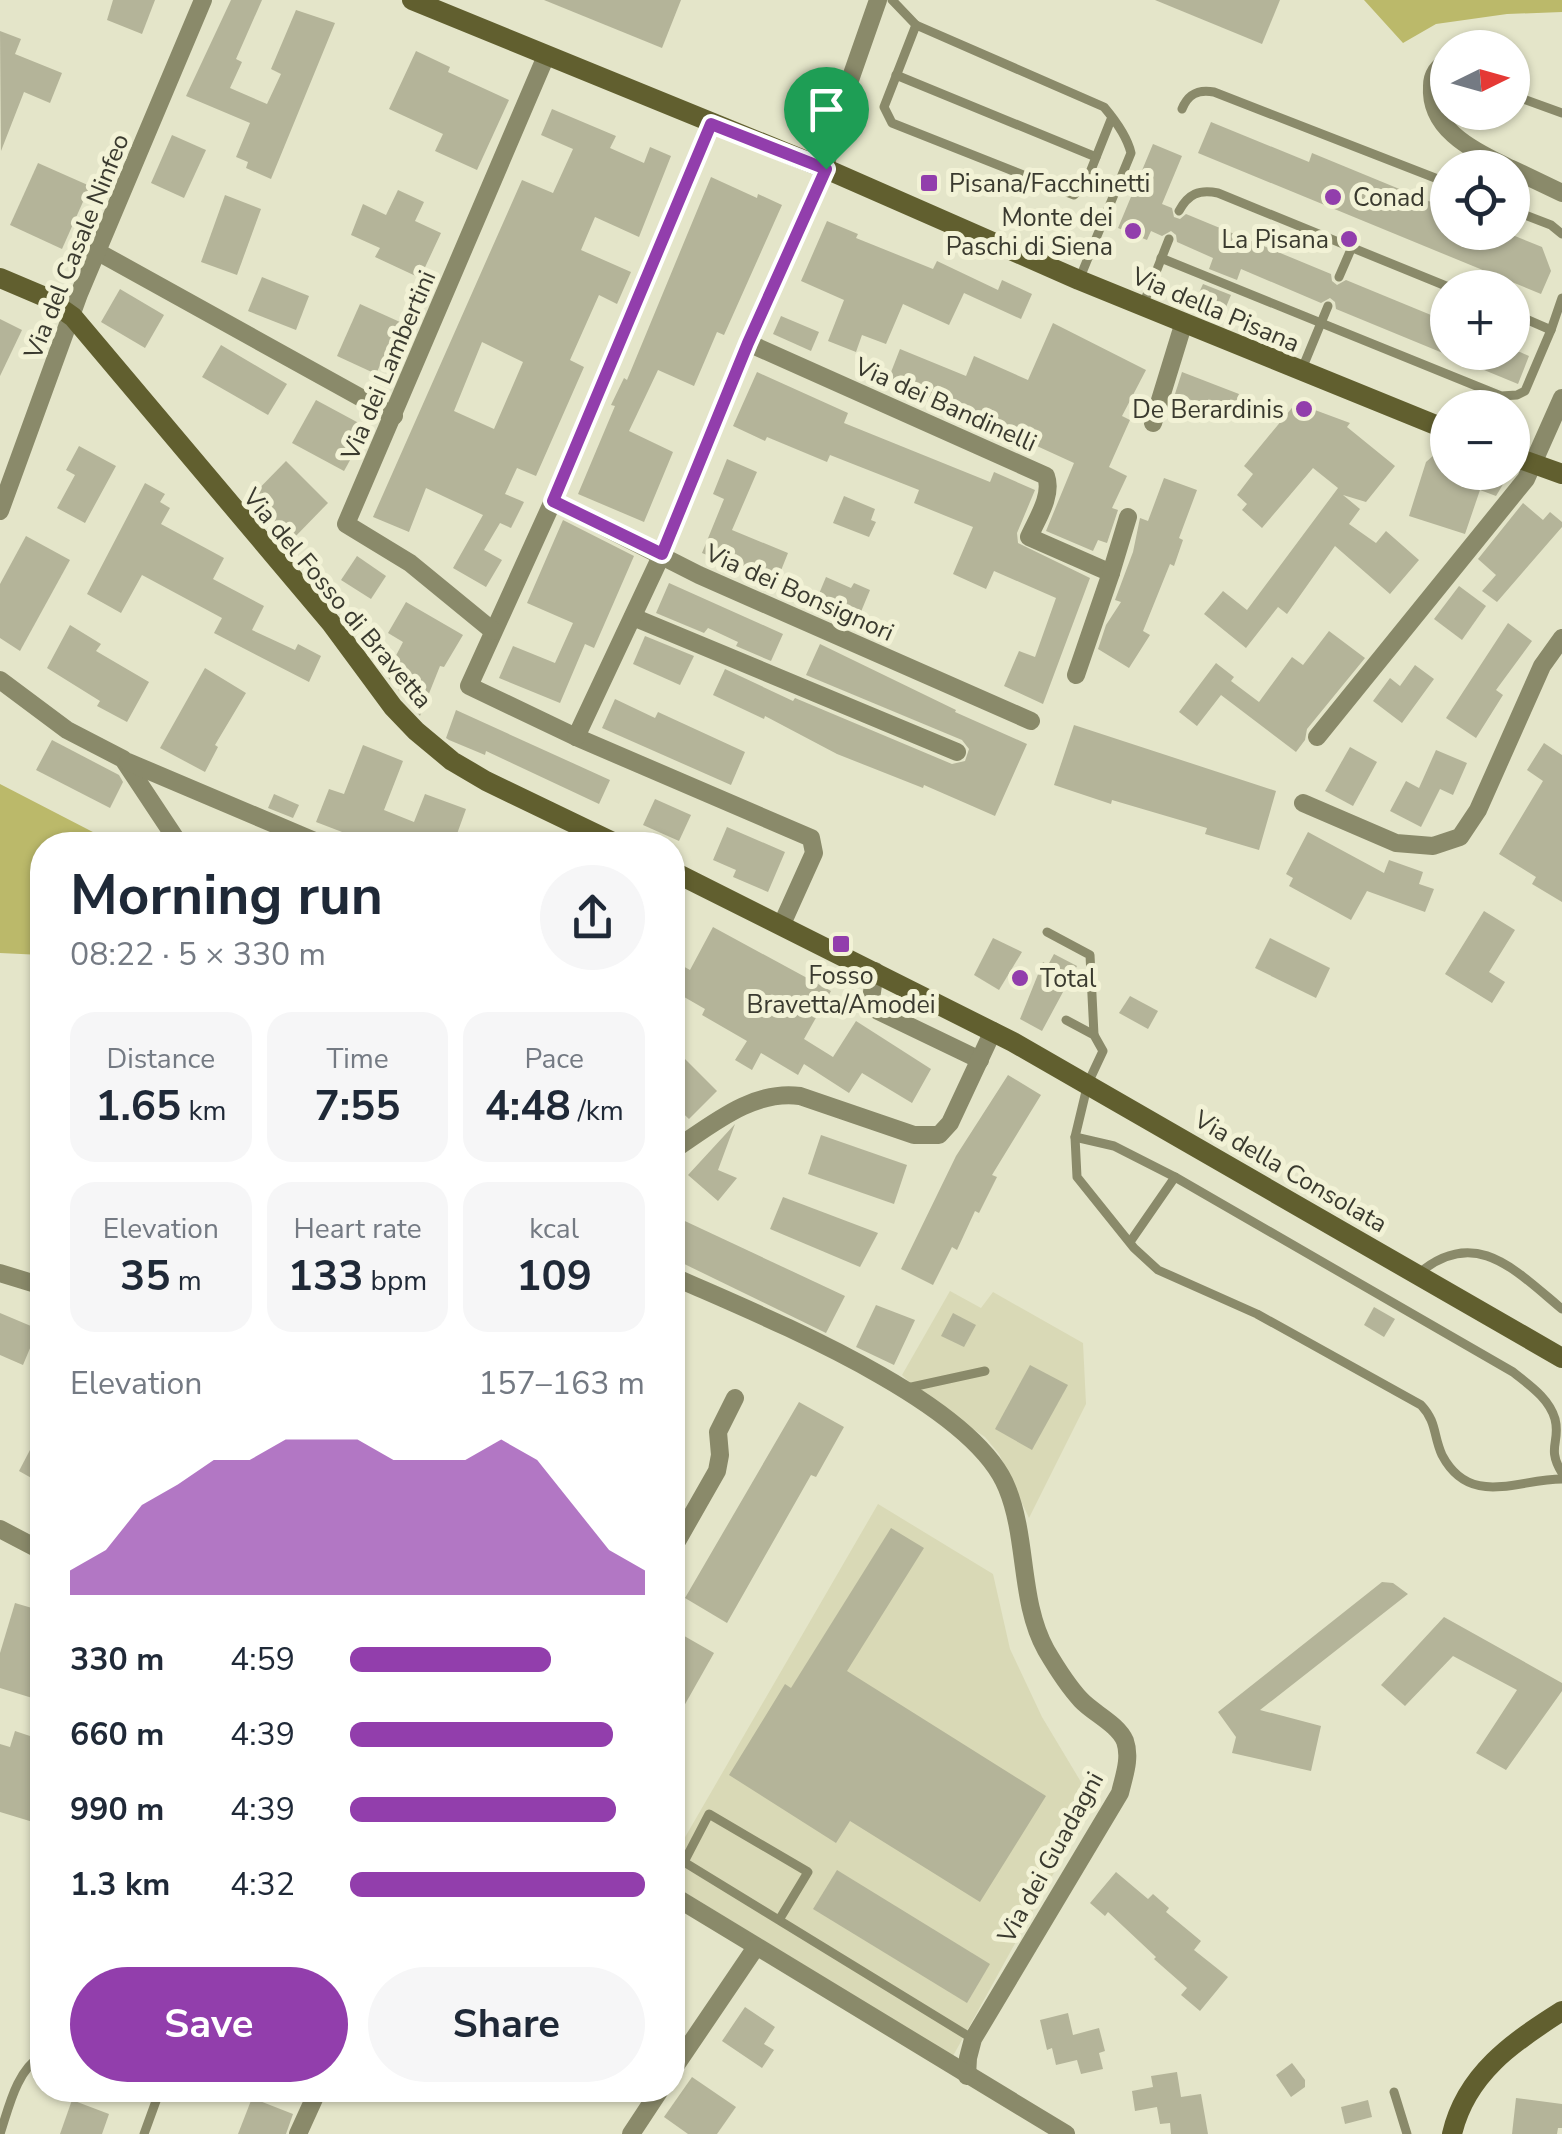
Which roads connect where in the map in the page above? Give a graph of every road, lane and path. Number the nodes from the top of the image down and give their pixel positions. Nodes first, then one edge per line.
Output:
1 (203, 0) edge
2 (412, 0) edge
3 (878, 0) edge
4 (892, 0) edge
5 (916, 25) junction
6 (546, 56) junction
7 (896, 74) junction
8 (1530, 101) edge
9 (1182, 109) dead end
10 (1562, 113) edge
11 (1112, 117) junction
12 (711, 124) junction
13 (1450, 130) edge
14 (1478, 150) edge
15 (1096, 157) junction
16 (826, 169) junction
17 (1430, 177) edge
18 (1530, 177) edge
19 (1562, 193) edge
20 (1180, 211) dead end
21 (1530, 217) edge
22 (1562, 234) edge
23 (1169, 239) dead end
24 (1352, 247) junction
25 (98, 252) junction
26 (1162, 258) junction
27 (0, 278) edge
28 (1340, 278) dead end
29 (1430, 279) edge
30 (1079, 280) junction
31 (1562, 298) edge
32 (1143, 305) junction
33 (1328, 306) dead end
34 (73, 317) junction
35 (1530, 321) edge
36 (1184, 322) junction
37 (1320, 323) junction
38 (1551, 330) junction
39 (748, 343) junction
40 (1301, 372) junction
41 (1562, 398) edge
42 (394, 416) junction
43 (1152, 423) dead end
44 (1430, 423) edge
45 (1530, 463) edge
46 (1534, 465) junction
47 (1562, 474) edge
48 (553, 501) junction
49 (0, 512) edge
50 (1128, 517) dead end
51 (662, 554) junction
52 (1111, 573) junction
53 (633, 617) junction
54 (493, 631) junction
55 (1562, 638) edge
56 (1076, 675) dead end
57 (0, 680) edge
58 (1032, 720) dead end
59 (576, 737) junction
60 (1318, 737) dead end
61 (956, 752) dead end
62 (123, 760) junction
63 (1303, 803) dead end
64 (171, 832) edge
65 (293, 832) edge
66 (591, 832) edge
67 (685, 877) edge
68 (782, 924) junction
69 (1047, 932) dead end
70 (875, 971) junction
71 (1066, 1020) dead end
72 (993, 1031) junction
73 (1094, 1035) junction
74 (980, 1060) junction
75 (1088, 1083) junction
76 (1076, 1137) junction
77 (685, 1144) edge
78 (1175, 1177) junction
79 (1130, 1242) junction
80 (0, 1273) edge
81 (1418, 1274) junction
82 (30, 1282) edge
83 (685, 1282) edge
84 (1562, 1309) edge
85 (1562, 1358) edge
86 (985, 1371) dead end
87 (904, 1388) junction
88 (735, 1398) dead end
89 (1562, 1476) edge
90 (685, 1527) edge
91 (0, 1529) edge
92 (30, 1545) edge
93 (685, 1860) edge
94 (685, 1863) edge
95 (685, 1903) edge
96 (779, 1920) junction
97 (756, 1947) junction
98 (1562, 2011) edge
99 (974, 2040) junction
100 (685, 2052) edge
101 (30, 2066) edge
102 (967, 2076) junction
103 (1394, 2092) dead end
104 (156, 2102) edge
105 (313, 2102) edge
106 (652, 2102) edge
107 (0, 2134) edge
108 (144, 2134) edge
109 (298, 2134) edge
110 (631, 2134) edge
111 (1066, 2134) edge
112 (1406, 2134) edge
113 (1452, 2134) edge

1 - 25 street, Via del Casale Ninfeo
2 - 6 main road, Via della Pisana
3 - 16 street
4 - 5 lane
5 - 7 lane
5 - 11 lane
6 - 12 main road, Via della Pisana
6 - 42 street, Via dei Lambertini
7 - 15 lane
7 - 15 lane
8 - 10 lane
9 - 17 lane
11 - 15 lane
11 - 30 lane
12 - 16 main road, Via della Pisana
12 - 48 street
13 - 14 street
16 - 30 main road, Via della Pisana
16 - 39 street
18 - 19 street
20 - 24 lane
21 - 22 lane
23 - 26 lane
24 - 28 lane
24 - 29 lane
25 - 34 street, Via del Casale Ninfeo
25 - 42 street
26 - 32 lane
26 - 37 lane
27 - 34 main road, Via del Fosso di Bravetta
30 - 32 main road, Via della Pisana
31 - 38 lane
32 - 36 main road, Via della Pisana
33 - 37 lane
34 - 49 street, Via del Casale Ninfeo
34 - 66 main road, Via del Fosso di Bravetta
35 - 38 lane
36 - 40 main road, Via della Pisana
36 - 43 street
37 - 38 lane
37 - 40 lane
39 - 51 street
39 - 52 street, Via dei Bandinelli
40 - 44 main road, Via della Pisana
41 - 46 street
42 - 54 street, Via dei Lambertini
45 - 46 main road
46 - 47 main road
46 - 60 street
48 - 51 street, Via dei Bonsignori
48 - 54 street
50 - 52 street
51 - 53 street
51 - 58 street, Via dei Bonsignori
52 - 56 street
53 - 59 street
53 - 61 street
54 - 59 street
55 - 63 street
57 - 62 street
59 - 68 street
62 - 64 street
62 - 65 street
67 - 68 main road
68 - 70 main road
69 - 73 lane
70 - 72 main road
70 - 74 street
71 - 73 lane
72 - 74 street
72 - 75 main road, Via della Consolata
73 - 75 lane
74 - 77 street
75 - 76 lane
75 - 81 main road, Via della Consolata
76 - 78 lane
76 - 79 lane
78 - 79 lane
78 - 89 lane
79 - 89 lane
80 - 82 street
81 - 84 lane
81 - 85 main road, Via della Consolata
83 - 87 street, Via dei Guadagni
86 - 87 lane
87 - 99 street, Via dei Guadagni
88 - 90 street
91 - 92 street
93 - 96 lane
94 - 96 lane
95 - 97 street
96 - 99 lane
97 - 100 street
97 - 102 street
98 - 113 main road
99 - 102 street, Via dei Guadagni
101 - 107 lane
102 - 111 street
103 - 112 lane
104 - 108 lane
105 - 109 street
106 - 110 street

